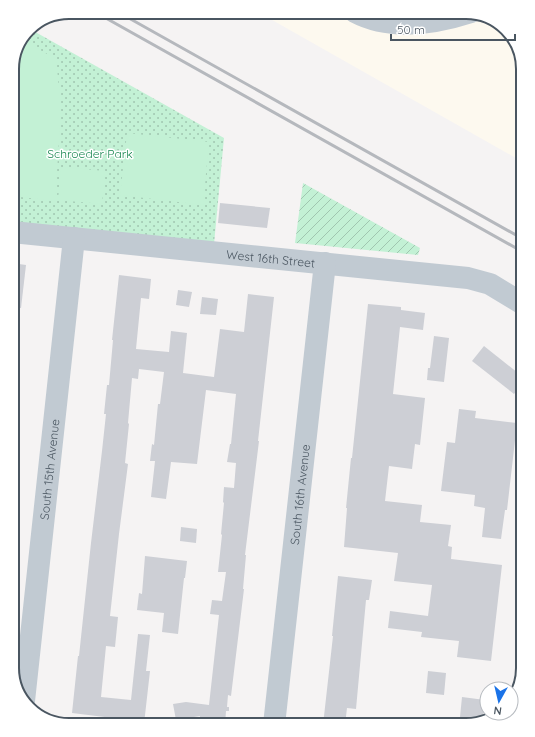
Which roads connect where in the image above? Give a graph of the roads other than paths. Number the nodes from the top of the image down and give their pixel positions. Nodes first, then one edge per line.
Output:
1 (374, 19) edge
2 (445, 19) edge
3 (19, 233) edge
4 (74, 238) junction
5 (325, 263) junction
6 (516, 300) edge
7 (25, 691) edge
8 (275, 718) edge

1 - 2 street
3 - 4 street, West 16th Street
4 - 5 street, West 16th Street
4 - 7 street, South 15th Avenue
5 - 6 street, West 16th Street
5 - 8 street, South 16th Avenue

